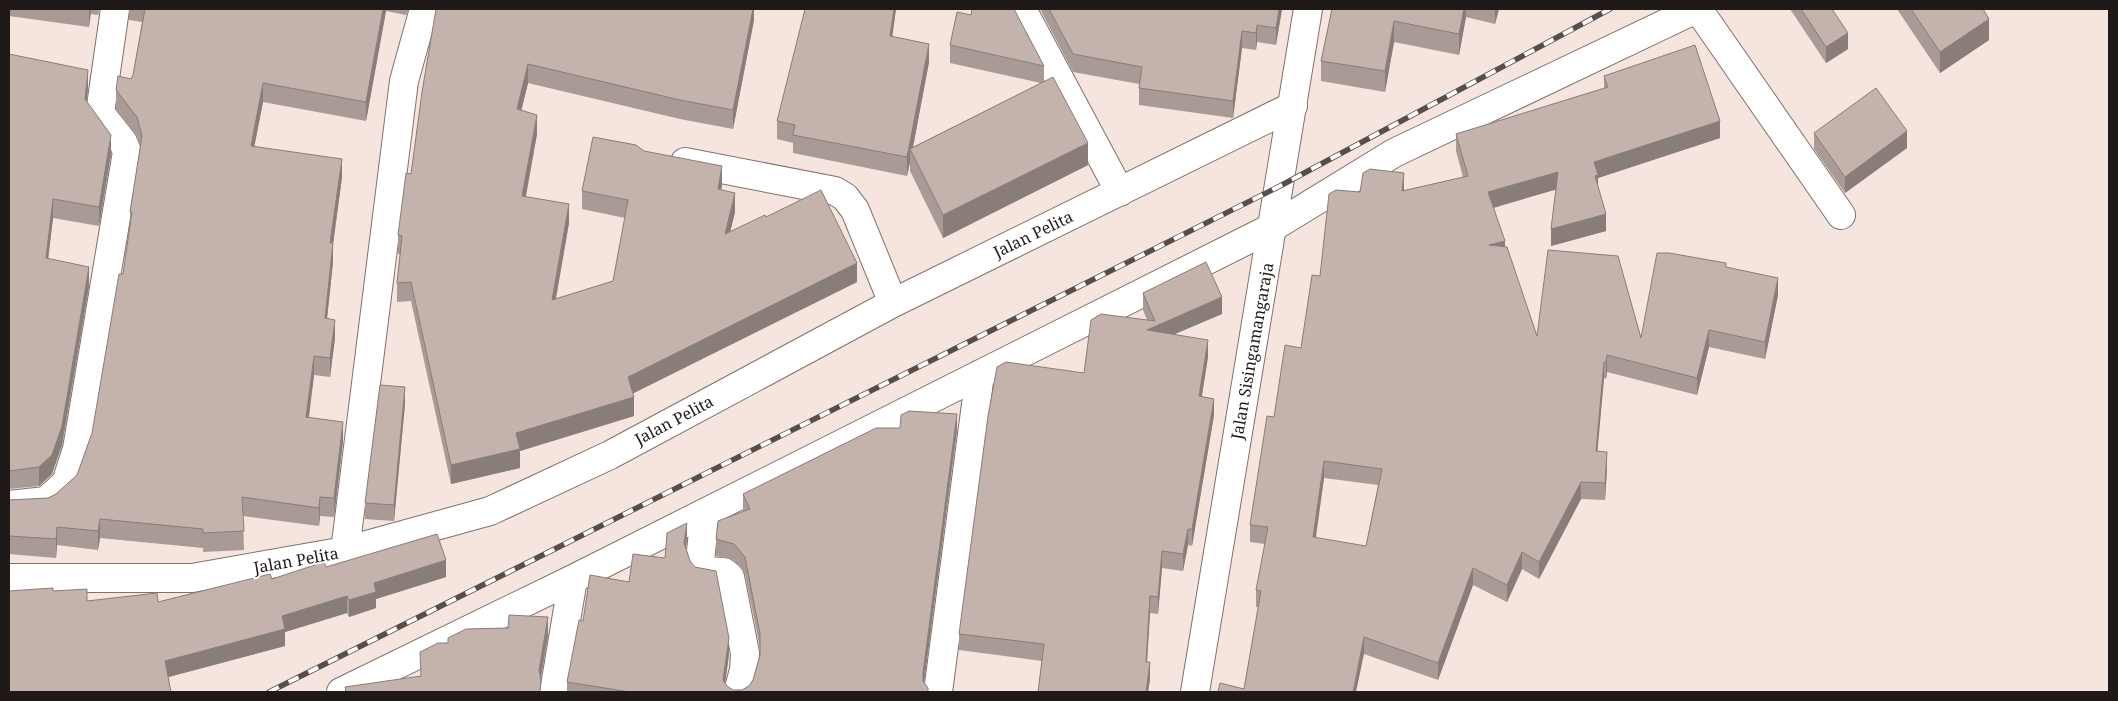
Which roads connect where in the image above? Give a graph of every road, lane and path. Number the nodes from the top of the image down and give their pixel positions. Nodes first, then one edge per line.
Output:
1 (115, 9) edge
2 (424, 9) edge
3 (1022, 9) edge
4 (1308, 9) edge
5 (1697, 9) edge
6 (1292, 106) junction
7 (656, 156) edge
8 (1120, 192) junction
9 (1841, 215) dead end
10 (1272, 227) junction
11 (893, 303) junction
12 (980, 374) junction
13 (9, 505) edge
14 (705, 513) junction
15 (345, 551) junction
16 (9, 578) edge
17 (573, 579) junction
18 (341, 692) edge
19 (554, 692) edge
20 (738, 692) edge
21 (938, 692) edge
22 (1195, 692) edge

1 - 13 street
2 - 15 street
3 - 8 street
4 - 6 street, Jalan Sisingamangaraja
5 - 9 street
5 - 10 street
6 - 8 street, Jalan Pelita
6 - 10 street, Jalan Sisingamangaraja
7 - 11 street
8 - 11 street, Jalan Pelita
10 - 12 street
10 - 22 street, Jalan Sisingamangaraja
11 - 15 street, Jalan Pelita
12 - 14 street
12 - 21 street
14 - 17 street
14 - 20 street
15 - 16 street, Jalan Pelita
17 - 18 street
17 - 19 street

